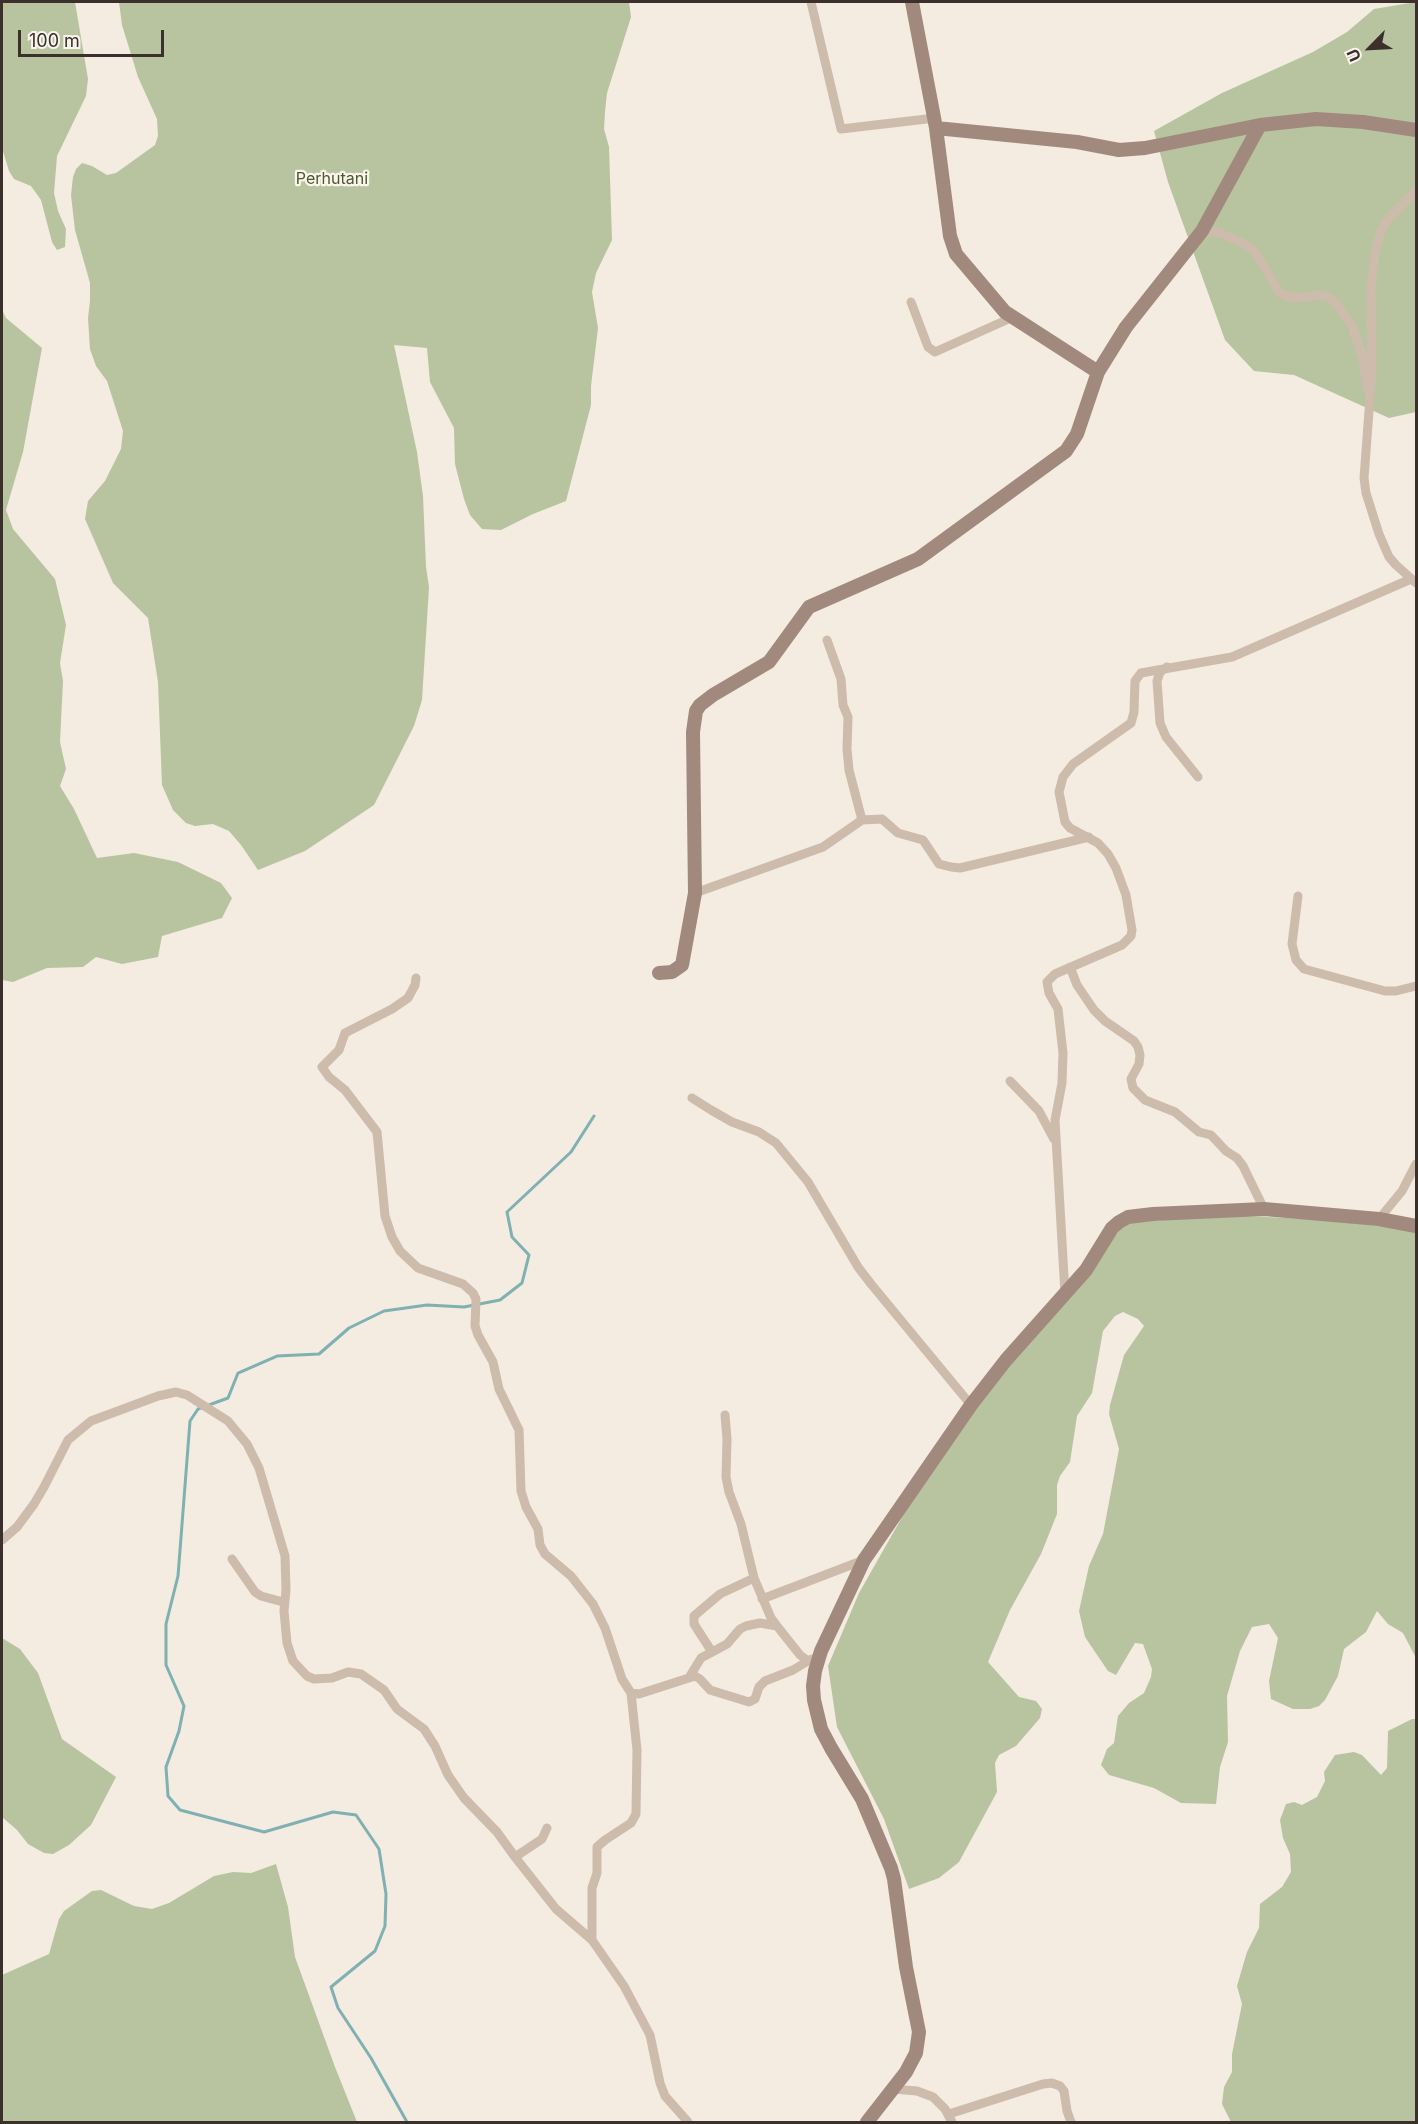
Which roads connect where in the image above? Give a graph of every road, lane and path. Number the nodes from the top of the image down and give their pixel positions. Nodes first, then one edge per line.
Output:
1 (811, 2) edge
2 (912, 2) edge
3 (936, 123) junction
4 (1260, 125) junction
5 (1416, 130) edge
6 (1416, 191) edge
7 (1202, 231) junction
8 (911, 302) dead end
9 (1013, 317) junction
10 (1098, 372) junction
11 (1370, 403) junction
12 (1414, 580) edge
13 (827, 640) dead end
14 (1167, 667) junction
15 (1198, 777) dead end
16 (862, 820) junction
17 (1089, 837) junction
18 (694, 893) junction
19 (1298, 896) dead end
20 (1070, 968) junction
21 (659, 973) dead end
22 (416, 978) dead end
23 (1416, 986) edge
24 (1010, 1081) dead end
25 (692, 1098) dead end
26 (1056, 1144) junction
27 (1416, 1164) edge
28 (1264, 1209) junction
29 (1379, 1219) junction
30 (1416, 1226) edge
31 (1065, 1294) junction
32 (971, 1405) junction
33 (725, 1415) dead end
34 (2, 1540) edge
35 (232, 1559) dead end
36 (864, 1560) junction
37 (754, 1578) junction
38 (762, 1599) junction
39 (283, 1602) junction
40 (777, 1626) junction
41 (712, 1652) junction
42 (814, 1658) junction
43 (690, 1676) junction
44 (631, 1693) junction
45 (547, 1828) dead end
46 (515, 1857) junction
47 (592, 1940) junction
48 (893, 2089) junction
49 (951, 2118) edge
50 (688, 2122) edge
51 (867, 2122) edge
52 (1071, 2122) edge

1 - 3 street
2 - 3 street
3 - 4 street
3 - 9 street
4 - 5 street
4 - 7 street
6 - 11 street
7 - 10 street
7 - 11 street
8 - 9 street
9 - 10 street
10 - 18 street
11 - 12 street
12 - 14 street
13 - 16 street
14 - 15 street
14 - 17 street
16 - 17 street
16 - 18 street
17 - 20 street
18 - 21 street
19 - 23 street
20 - 26 street
20 - 28 street
22 - 44 street
24 - 26 street
25 - 32 street
26 - 31 street
27 - 29 street
28 - 29 street
28 - 31 street
29 - 30 street
31 - 32 street
32 - 36 street
33 - 37 street
34 - 39 street
35 - 39 street
36 - 38 street
36 - 42 street
37 - 38 street
37 - 41 street
38 - 40 street
39 - 46 street
40 - 41 street
40 - 42 street
41 - 43 street
42 - 43 street
42 - 48 street
43 - 44 street
44 - 47 street
45 - 46 street
46 - 47 street
47 - 50 street
48 - 49 street
48 - 51 street
49 - 52 street

